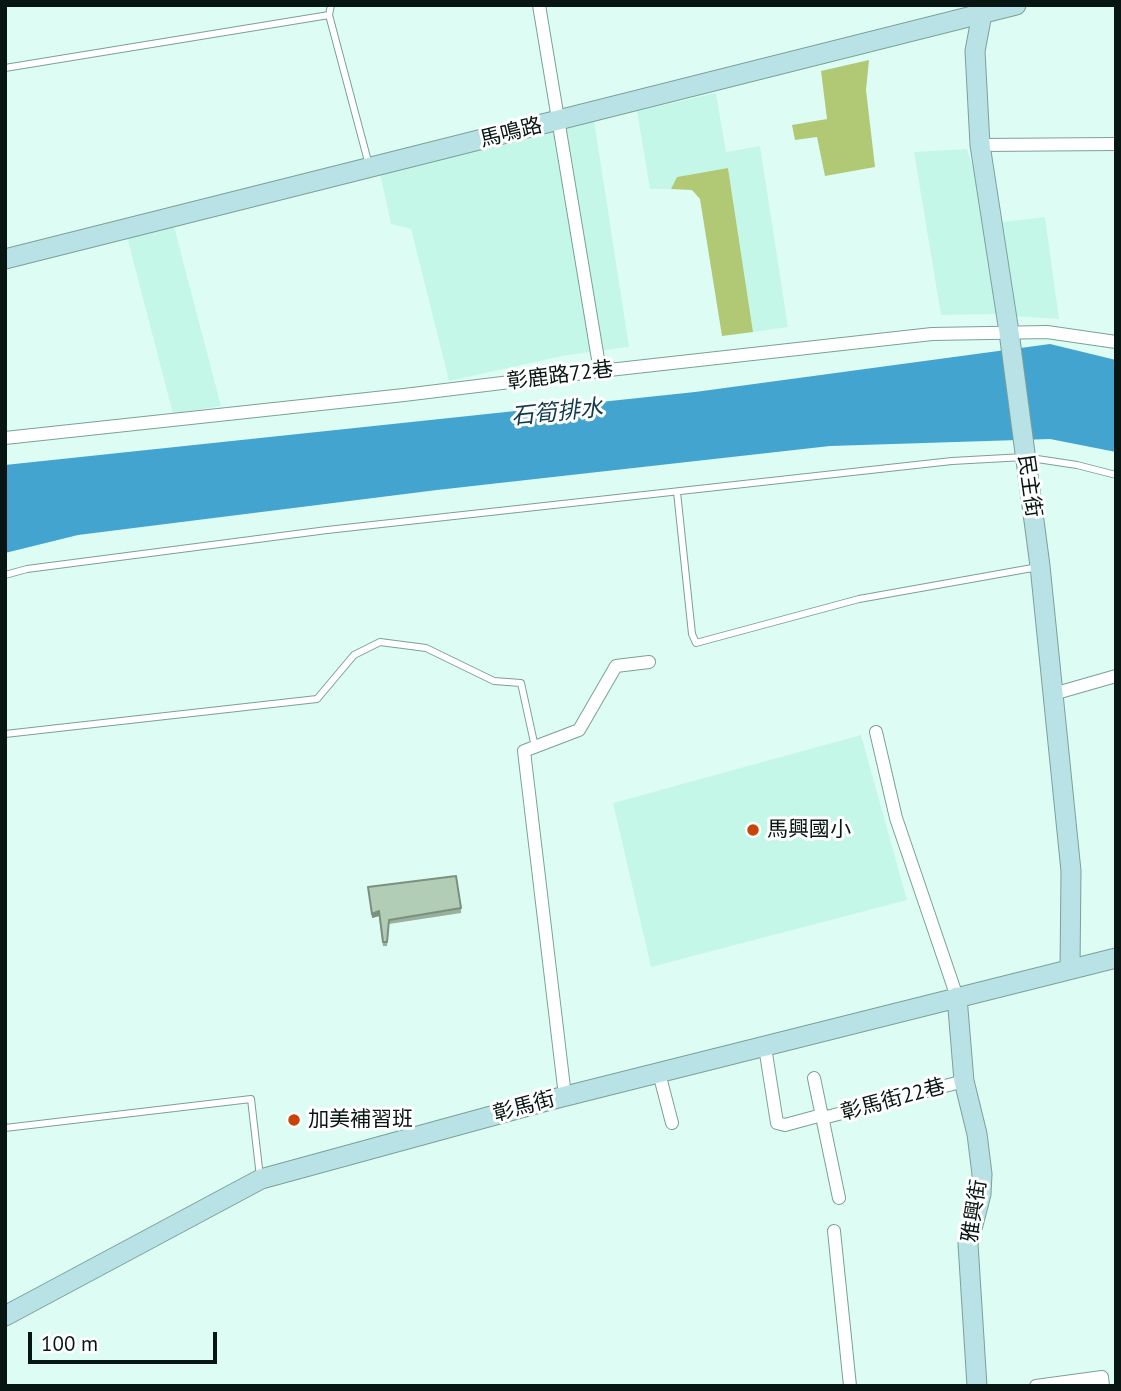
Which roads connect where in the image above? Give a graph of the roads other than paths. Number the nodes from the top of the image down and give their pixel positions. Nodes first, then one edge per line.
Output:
1 (331, 5) edge
2 (539, 5) edge
3 (1016, 5) edge
4 (981, 9) edge
5 (329, 15) junction
6 (5, 68) edge
7 (559, 121) junction
8 (1116, 144) edge
9 (980, 145) junction
10 (370, 168) junction
11 (5, 259) edge
12 (1009, 332) junction
13 (1116, 342) edge
14 (600, 371) junction
15 (5, 438) edge
16 (1024, 457) junction
17 (1116, 475) edge
18 (677, 492) junction
19 (1040, 566) junction
20 (5, 575) edge
21 (649, 662) dead end
22 (1116, 676) edge
23 (1053, 695) junction
24 (876, 732) dead end
25 (5, 734) edge
26 (535, 747) junction
27 (1116, 958) edge
28 (1070, 968) junction
29 (957, 997) junction
30 (765, 1047) junction
31 (659, 1073) junction
32 (814, 1079) dead end
33 (964, 1081) junction
34 (565, 1096) junction
35 (822, 1117) junction
36 (671, 1123) dead end
37 (5, 1128) edge
38 (261, 1179) junction
39 (839, 1198) dead end
40 (834, 1231) dead end
41 (5, 1316) edge
42 (850, 1386) edge
43 (977, 1386) edge
44 (1036, 1386) edge
45 (1103, 1386) edge

1 - 5 lane
2 - 7 street
3 - 4 street, 馬鳴路
4 - 7 street, 馬鳴路
4 - 9 street, 民主街
5 - 6 lane
5 - 10 lane
7 - 10 street, 馬鳴路
7 - 14 street
8 - 9 street
9 - 12 street, 民主街
10 - 11 street, 馬鳴路
12 - 13 street, 彰鹿路72巷
12 - 14 street, 彰鹿路72巷
12 - 16 street, 民主街
14 - 15 street, 彰鹿路72巷
16 - 17 lane
16 - 18 lane
16 - 19 street, 民主街
18 - 19 lane
18 - 20 lane
19 - 23 street, 民主街
21 - 26 street
22 - 23 street
23 - 28 street, 民主街
24 - 29 street
25 - 26 lane
26 - 34 street
27 - 28 street, 彰馬街
28 - 29 street, 彰馬街
29 - 30 street, 彰馬街
29 - 33 street, 雅興街
30 - 31 street, 彰馬街
30 - 35 street, 彰馬街22巷
31 - 34 street, 彰馬街
31 - 36 street
32 - 35 street, 彰馬街22巷
33 - 35 street, 彰馬街22巷
33 - 43 street, 雅興街
34 - 38 street, 彰馬街
35 - 39 street, 彰馬街22巷
37 - 38 lane
38 - 41 street, 彰馬街
40 - 42 street
44 - 45 street

